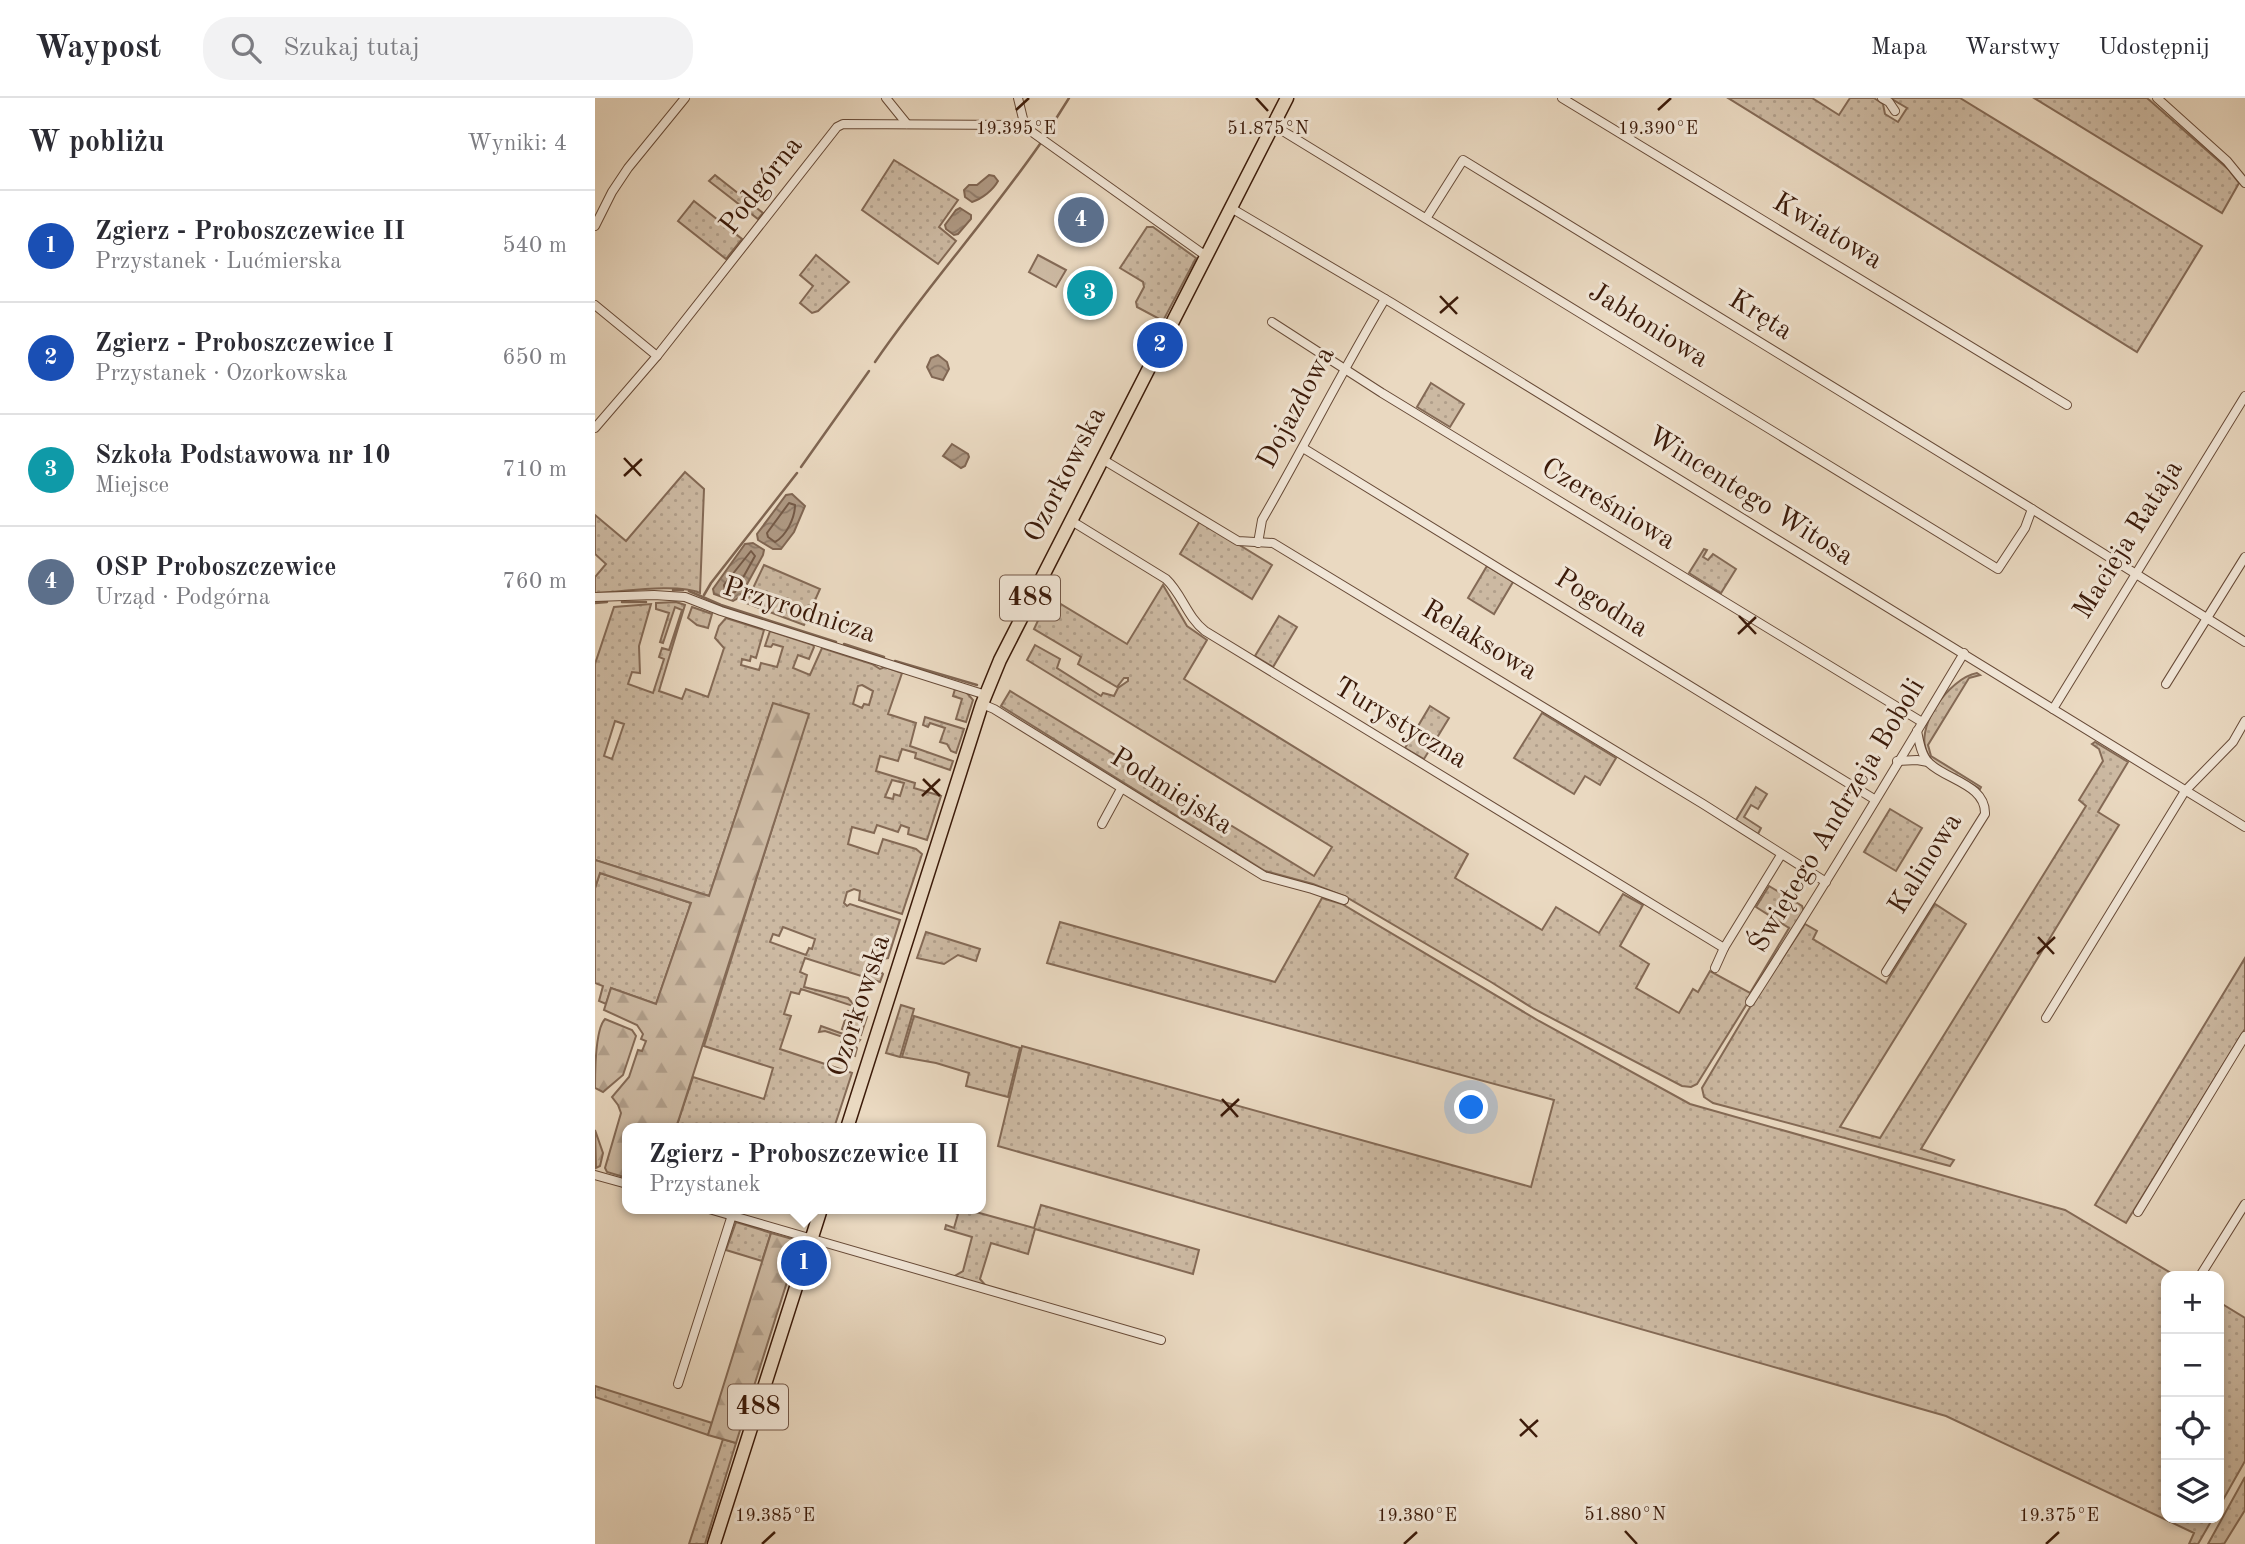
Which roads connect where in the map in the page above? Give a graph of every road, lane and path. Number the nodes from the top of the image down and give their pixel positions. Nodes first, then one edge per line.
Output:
1 (685, 98) edge
2 (886, 98) edge
3 (1018, 98) edge
4 (1287, 98) edge
5 (1562, 98) edge
6 (1882, 98) edge
7 (2157, 98) edge
8 (1895, 111) dead end
9 (907, 124) junction
10 (1273, 125) junction
11 (1025, 127) junction
12 (2243, 180) edge
13 (1231, 208) junction
14 (1427, 217) junction
15 (595, 226) edge
16 (1206, 256) junction
17 (1385, 299) junction
18 (595, 305) edge
19 (1272, 322) dead end
20 (657, 356) junction
21 (1346, 370) junction
22 (2245, 396) edge
23 (2067, 405) dead end
24 (595, 429) edge
25 (1303, 448) junction
26 (1102, 459) junction
27 (2032, 509) junction
28 (1070, 520) junction
29 (1258, 543) junction
30 (2245, 557) edge
31 (2136, 572) junction
32 (595, 597) edge
33 (2207, 618) junction
34 (2245, 642) edge
35 (1964, 653) junction
36 (2166, 684) dead end
37 (984, 700) junction
38 (2053, 709) junction
39 (2245, 721) edge
40 (1919, 727) junction
41 (1897, 761) junction
42 (1929, 762) junction
43 (1121, 789) junction
44 (2185, 791) junction
45 (1874, 799) junction
46 (1102, 824) dead end
47 (2245, 827) edge
48 (1781, 855) junction
49 (1826, 882) junction
50 (1344, 900) dead end
51 (1724, 948) junction
52 (1715, 968) dead end
53 (1886, 972) dead end
54 (1750, 1002) dead end
55 (2046, 1018) dead end
56 (2245, 1036) edge
57 (849, 1123) edge
58 (595, 1175) edge
59 (622, 1183) edge
60 (2245, 1204) edge
61 (2138, 1212) dead end
62 (727, 1214) edge
63 (819, 1214) edge
64 (731, 1215) junction
65 (811, 1240) junction
66 (2203, 1271) edge
67 (1161, 1340) dead end
68 (678, 1384) dead end
69 (714, 1544) edge

1 - 15 street
2 - 9 street
3 - 11 street
4 - 10 main road, Ozorkowska / 488
5 - 23 street, Kwiatowa
6 - 8 street
7 - 12 street
9 - 11 street, Podgórna
9 - 20 street, Podgórna
10 - 13 main road, Ozorkowska / 488
10 - 14 street, Jabłoniowa
11 - 16 street
13 - 16 main road, Ozorkowska / 488
13 - 17 street, Wincentego Witosa
14 - 27 street, Kręta
14 - 27 street, Jabłoniowa
16 - 26 main road, Ozorkowska / 488
17 - 21 street, Dojazdowa
17 - 35 street, Wincentego Witosa
18 - 20 street
19 - 21 street, Czereśniowa
20 - 24 street, Podgórna
21 - 25 street, Dojazdowa
21 - 40 street, Czereśniowa
22 - 31 street, Macieja Rataja
25 - 29 street, Dojazdowa
25 - 45 street, Pogodna
26 - 28 main road, Ozorkowska / 488
26 - 29 street, Relaksowa
27 - 31 street
28 - 37 main road, Ozorkowska / 488
28 - 51 street, Turystyczna
29 - 48 street, Relaksowa
30 - 33 street
31 - 33 street
31 - 38 street, Macieja Rataja
32 - 37 street, Przyrodnicza
33 - 34 street
33 - 36 street
35 - 38 street, Wincentego Witosa
35 - 40 street, Świętego Andrzeja Boboli
37 - 43 street, Podmiejska
37 - 57 main road, Ozorkowska / 488
38 - 44 street, Wincentego Witosa
39 - 44 street
40 - 41 street, Świętego Andrzeja Boboli
40 - 42 street
41 - 42 street
41 - 45 street, Świętego Andrzeja Boboli
42 - 53 street, Kalinowa
43 - 46 street
43 - 50 street, Podmiejska
44 - 47 street, Wincentego Witosa
44 - 55 street
45 - 49 street, Świętego Andrzeja Boboli
48 - 49 street, Relaksowa
48 - 51 street
49 - 54 street, Świętego Andrzeja Boboli
51 - 52 street
56 - 61 street
58 - 59 street
60 - 66 street
62 - 64 street
63 - 65 main road, 488
64 - 65 street
64 - 68 street
65 - 67 street
65 - 69 main road, 488

